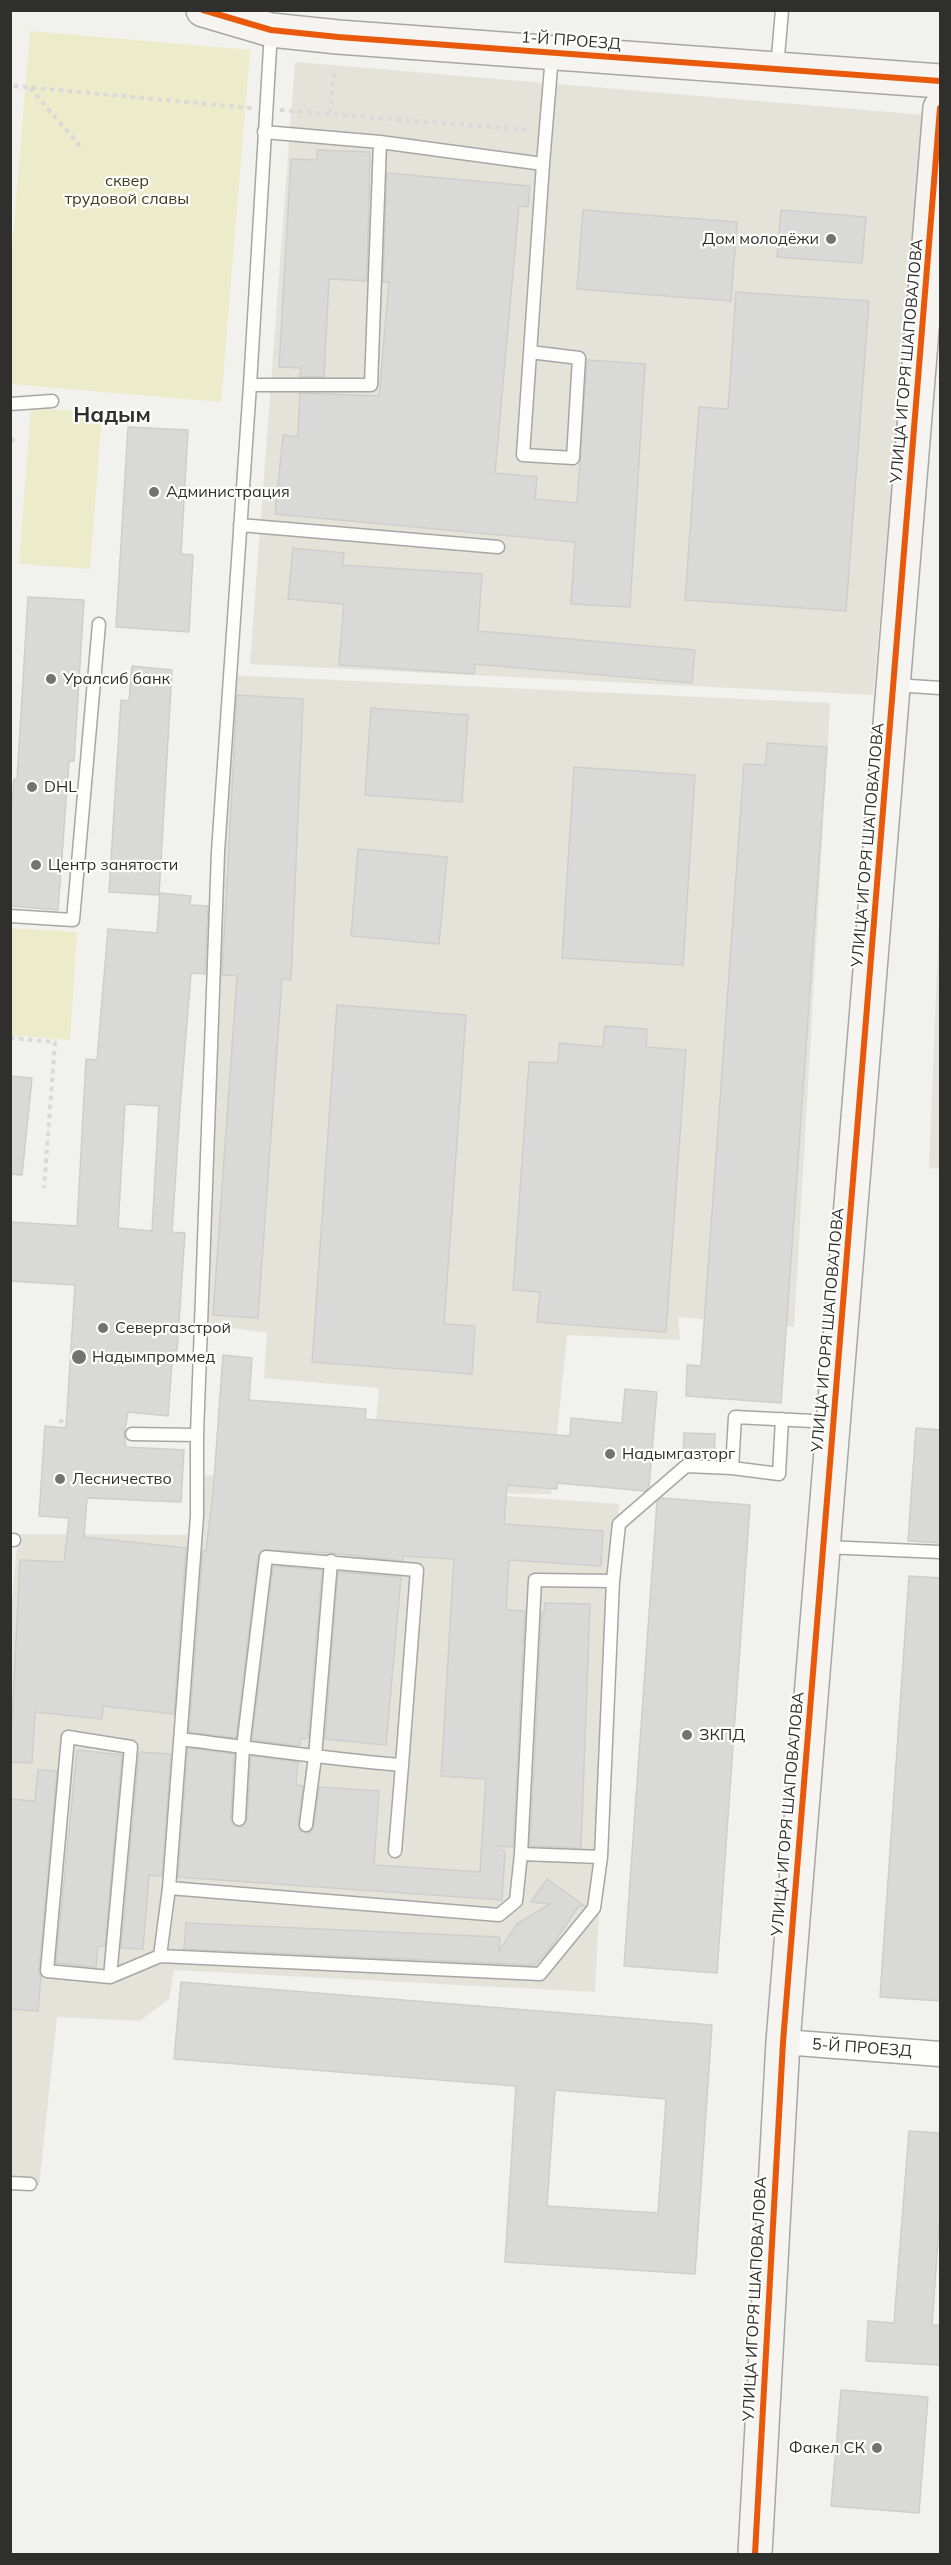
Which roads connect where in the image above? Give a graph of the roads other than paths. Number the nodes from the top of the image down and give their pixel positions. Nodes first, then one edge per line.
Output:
1 (203, 10) edge
2 (782, 10) edge
3 (270, 20) edge
4 (552, 53) junction
5 (777, 68) junction
6 (940, 81) edge
7 (940, 108) edge
8 (264, 132) junction
9 (380, 142) junction
10 (543, 164) junction
11 (530, 352) junction
12 (250, 385) junction
13 (52, 401) dead end
14 (10, 404) edge
15 (240, 525) junction
16 (498, 547) dead end
17 (99, 624) dead end
18 (894, 685) junction
19 (940, 688) edge
20 (10, 916) edge
21 (782, 1419) junction
22 (834, 1422) junction
23 (132, 1434) dead end
24 (197, 1435) junction
25 (732, 1467) junction
26 (824, 1547) junction
27 (940, 1552) edge
28 (331, 1561) junction
29 (613, 1581) junction
30 (180, 1739) junction
31 (243, 1747) junction
32 (315, 1757) junction
33 (402, 1765) junction
34 (239, 1819) dead end
35 (306, 1825) dead end
36 (395, 1851) dead end
37 (521, 1854) junction
38 (601, 1857) junction
39 (169, 1888) junction
40 (160, 1956) junction
41 (110, 1977) junction
42 (783, 2042) junction
43 (940, 2054) edge
44 (10, 2183) edge
45 (30, 2184) dead end
46 (755, 2554) edge

1 - 3 street, 1-Й ПРОЕЗД
2 - 5 lane
3 - 4 street, 1-Й ПРОЕЗД
3 - 8 lane
4 - 5 street, 1-Й ПРОЕЗД
4 - 10 lane
5 - 6 street, 1-Й ПРОЕЗД
7 - 18 street, УЛИЦА ИГОРЯ ШАПОВАЛОВА
8 - 9 lane
8 - 12 lane
9 - 10 lane
9 - 12 lane
10 - 11 lane
11 - 11 lane
12 - 15 lane
13 - 14 lane
15 - 16 lane
15 - 24 lane
17 - 20 lane
18 - 19 lane
18 - 22 street, УЛИЦА ИГОРЯ ШАПОВАЛОВА
21 - 22 lane
21 - 25 lane
21 - 25 lane
22 - 26 street, УЛИЦА ИГОРЯ ШАПОВАЛОВА
23 - 24 lane
24 - 30 lane
25 - 29 lane
26 - 27 lane
26 - 42 street, УЛИЦА ИГОРЯ ШАПОВАЛОВА
28 - 31 lane
28 - 32 lane
28 - 33 lane
29 - 37 lane
29 - 38 lane
30 - 31 lane
30 - 39 lane
31 - 32 lane
31 - 34 lane
32 - 33 lane
32 - 35 lane
33 - 36 lane
37 - 38 lane
37 - 39 lane
38 - 40 lane
39 - 40 lane
40 - 41 lane
41 - 41 lane
42 - 43 street, 5-Й ПРОЕЗД
42 - 46 street, УЛИЦА ИГОРЯ ШАПОВАЛОВА
44 - 45 lane

